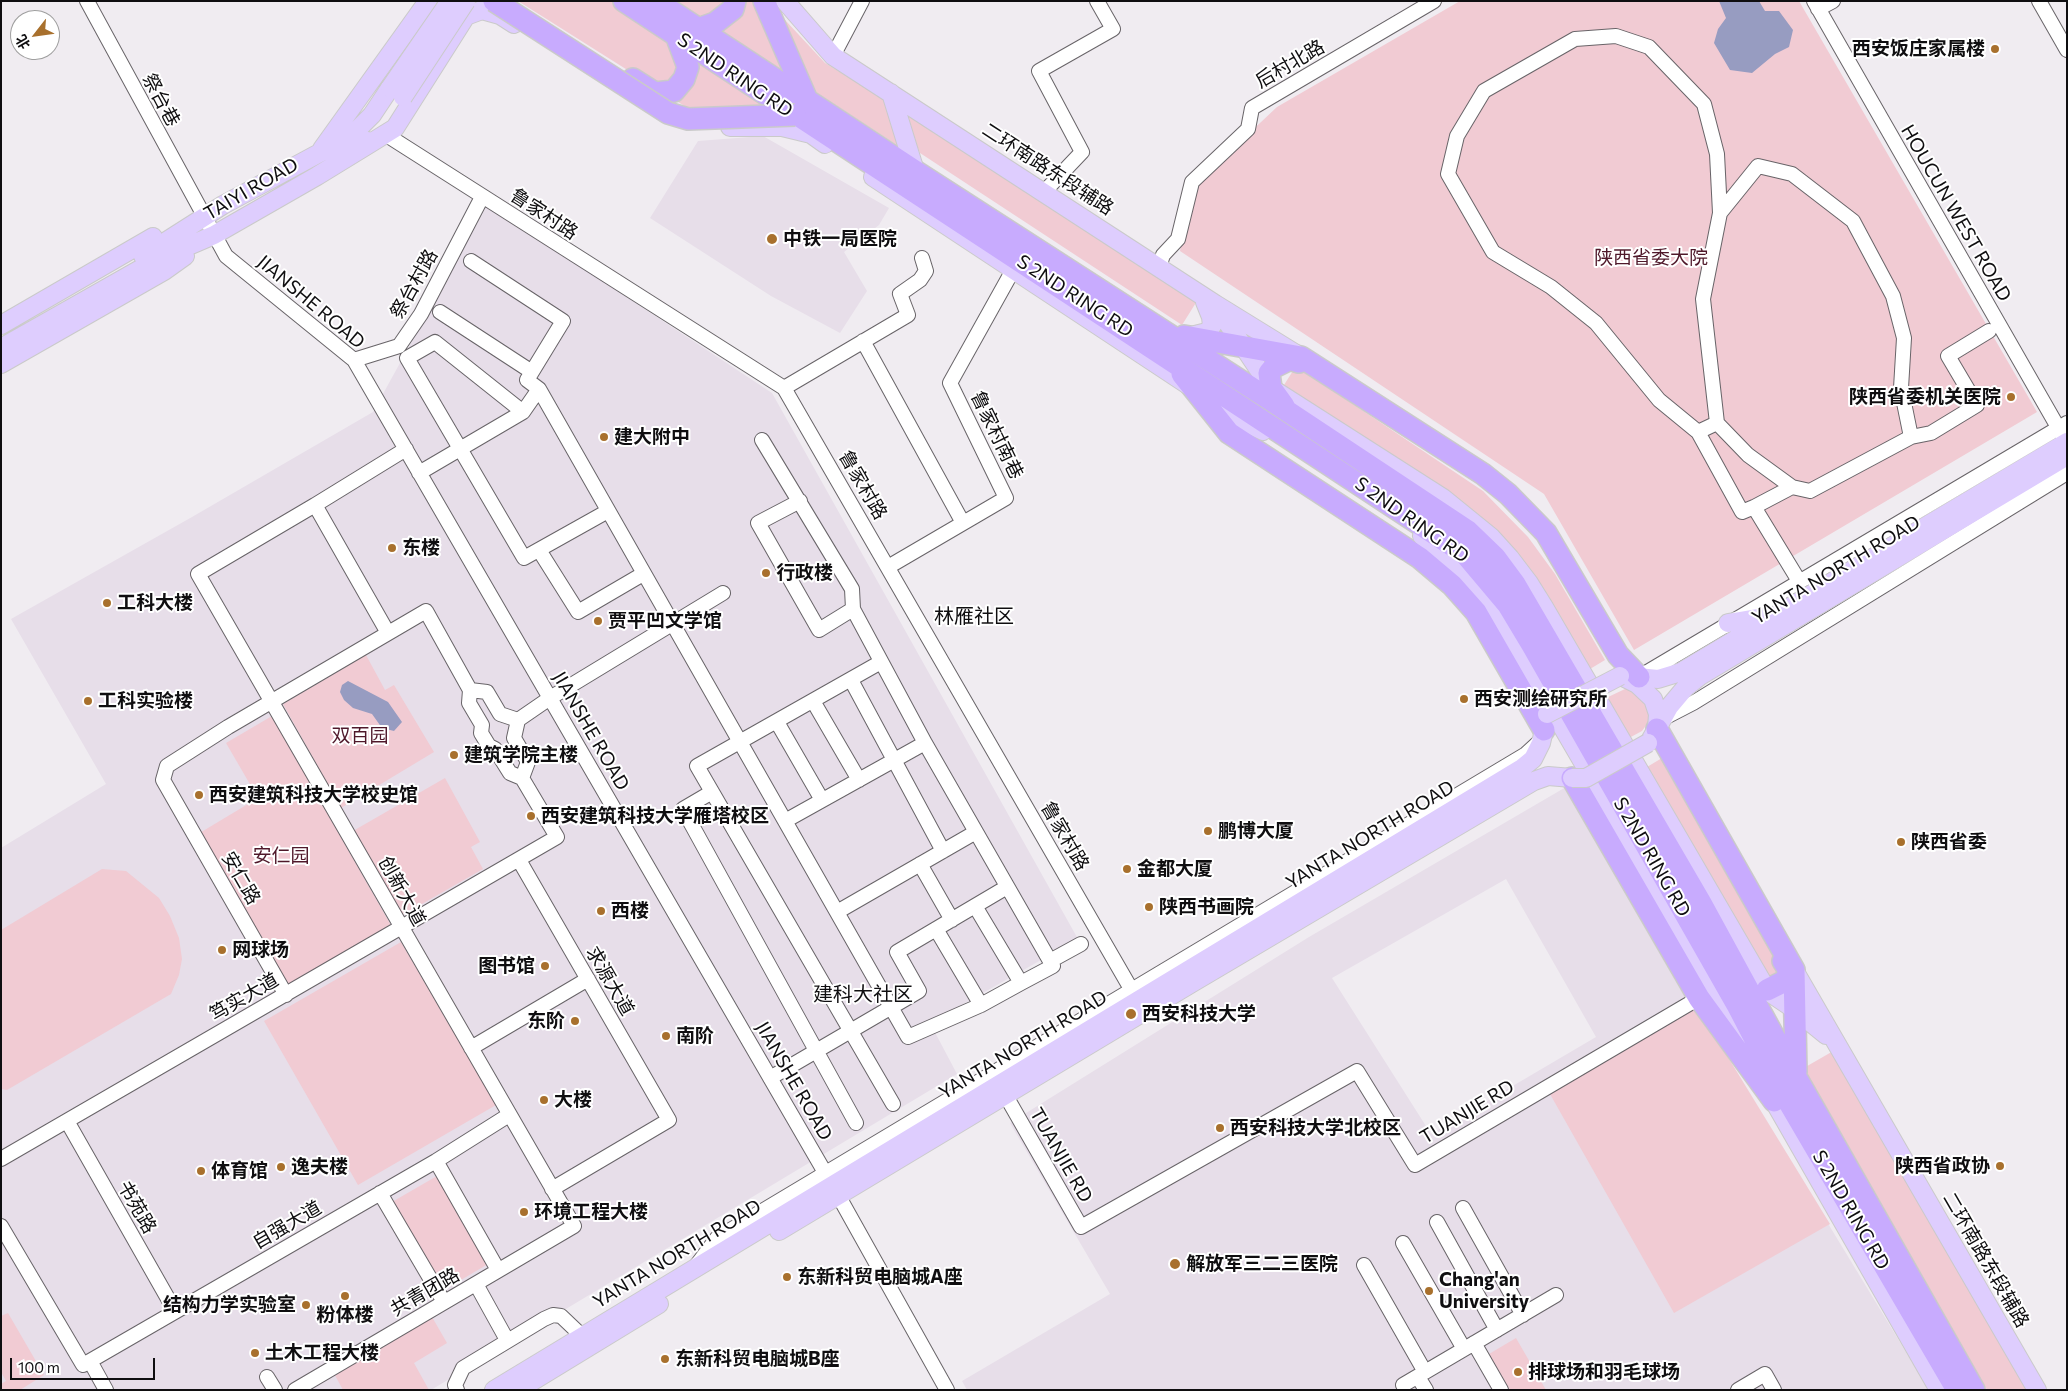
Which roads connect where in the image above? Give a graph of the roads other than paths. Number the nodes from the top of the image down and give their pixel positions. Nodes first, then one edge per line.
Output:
1 (87, 1) edge
2 (624, 1) edge
3 (656, 1) edge
4 (735, 1) edge
5 (764, 1) edge
6 (785, 1) edge
7 (862, 1) edge
8 (1097, 1) edge
9 (1434, 1) edge
10 (1833, 1) edge
11 (2039, 1) edge
12 (454, 4) edge
13 (504, 5) edge
14 (1816, 5) edge
15 (698, 29) junction
16 (676, 35) junction
17 (2067, 50) edge
18 (833, 56) junction
19 (397, 93) junction
20 (891, 93) junction
21 (801, 108) junction
22 (385, 134) junction
23 (812, 134) junction
24 (834, 140) junction
25 (360, 148) junction
26 (319, 152) junction
27 (915, 171) junction
28 (1044, 192) junction
29 (482, 196) junction
30 (1720, 213) junction
31 (203, 217) junction
32 (214, 235) junction
33 (922, 258) dead end
34 (471, 261) dead end
35 (1159, 267) junction
36 (1012, 270) junction
37 (1208, 299) junction
38 (440, 312) dead end
39 (1139, 315) junction
40 (1, 325) edge
41 (1989, 332) dead end
42 (1185, 336) junction
43 (1, 337) edge
44 (862, 341) junction
45 (1243, 347) junction
46 (1, 348) edge
47 (1301, 357) junction
48 (1169, 358) junction
49 (354, 360) junction
50 (1, 364) edge
51 (532, 372) junction
52 (784, 388) junction
53 (1194, 388) junction
54 (540, 389) junction
55 (1281, 401) junction
56 (523, 412) junction
57 (1244, 416) junction
58 (1718, 424) junction
59 (1698, 432) junction
60 (2065, 436) edge
61 (1912, 438) junction
62 (762, 440) dead end
63 (460, 449) junction
64 (406, 450) junction
65 (2067, 456) edge
66 (419, 472) junction
67 (2067, 473) edge
68 (1792, 486) junction
69 (800, 500) junction
70 (315, 505) junction
71 (1754, 507) junction
72 (608, 511) junction
73 (963, 523) junction
74 (539, 550) junction
75 (888, 566) junction
76 (643, 574) junction
77 (1799, 581) junction
78 (723, 594) dead end
79 (853, 610) junction
80 (1773, 615) junction
81 (672, 624) junction
82 (1728, 624) junction
83 (388, 633) junction
84 (881, 662) junction
85 (1630, 676) junction
86 (851, 680) junction
87 (470, 690) junction
88 (550, 698) junction
89 (813, 701) junction
90 (274, 702) junction
91 (500, 714) junction
92 (518, 720) junction
93 (777, 722) junction
94 (482, 726) junction
95 (1545, 727) junction
96 (1657, 730) junction
97 (514, 738) junction
98 (740, 743) junction
99 (925, 743) junction
100 (495, 749) junction
101 (895, 760) junction
102 (522, 778) junction
103 (1572, 778) junction
104 (859, 780) junction
105 (712, 792) junction
106 (822, 800) junction
107 (785, 821) junction
108 (976, 832) junction
109 (943, 851) junction
110 (519, 860) junction
111 (920, 864) junction
112 (1007, 888) junction
113 (975, 906) junction
114 (837, 912) junction
115 (952, 920) junction
116 (402, 928) junction
117 (936, 930) junction
118 (1081, 944) dead end
119 (1050, 961) junction
120 (1794, 970) junction
121 (1739, 974) junction
122 (588, 979) junction
123 (1021, 983) junction
124 (1767, 990) junction
125 (286, 995) junction
126 (1699, 998) junction
127 (1138, 1001) junction
128 (981, 1005) junction
129 (891, 1007) junction
130 (1794, 1009) junction
131 (850, 1031) junction
132 (471, 1048) junction
133 (1840, 1050) junction
134 (816, 1051) junction
135 (1796, 1077) junction
136 (770, 1078) junction
137 (1006, 1096) junction
138 (1774, 1101) junction
139 (893, 1104) dead end
140 (509, 1115) junction
141 (67, 1122) junction
142 (856, 1124) dead end
143 (1, 1159) edge
144 (436, 1161) junction
145 (832, 1184) junction
146 (552, 1190) junction
147 (380, 1193) junction
148 (1463, 1208) dead end
149 (1437, 1222) dead end
150 (1, 1226) edge
151 (574, 1226) joint
152 (1403, 1243) dead end
153 (1364, 1265) dead end
154 (498, 1270) junction
155 (476, 1284) junction
156 (1556, 1295) dead end
157 (444, 1302) junction
158 (175, 1311) junction
159 (1523, 1315) junction
160 (1497, 1330) junction
161 (582, 1336) junction
162 (507, 1340) junction
163 (1469, 1346) junction
164 (86, 1363) junction
165 (1422, 1374) junction
166 (267, 1377) dead end
167 (1403, 1386) dead end
168 (106, 1390) edge
169 (275, 1390) edge
170 (295, 1390) edge
171 (457, 1390) edge
172 (494, 1390) edge
173 (518, 1390) edge
174 (947, 1390) edge
175 (1426, 1390) edge
176 (1501, 1390) edge
177 (1738, 1390) edge
178 (1774, 1390) edge
179 (1939, 1390) edge
180 (1957, 1390) edge
181 (1974, 1390) edge
182 (2037, 1390) edge

1 - 31 street, 祭台巷
2 - 16 highway, S 2ND RING RD
3 - 15 highway, S 2ND RING RD
4 - 15 highway
5 - 21 highway
6 - 18 main road, 二环南路东段辅路
7 - 18 street
8 - 28 street
9 - 35 street, 后村北路
10 - 14 street
11 - 17 street
12 - 13 main road
12 - 19 main road, TAIYI ROAD, bridge
12 - 22 main road
12 - 26 main road
13 - 16 highway
13 - 21 highway, bridge
13 - 23 main road
14 - 60 street, HOUCUN WEST ROAD
15 - 21 highway, S 2ND RING RD
16 - 21 highway, S 2ND RING RD
18 - 20 main road, 二环南路东段辅路
19 - 25 main road, TAIYI ROAD
19 - 26 main road, TAIYI ROAD
20 - 27 main road
20 - 28 main road, 二环南路东段辅路
21 - 24 highway, S 2ND RING RD
21 - 27 highway, S 2ND RING RD
22 - 25 main road
22 - 29 street, 鲁家村路
23 - 24 main road
23 - 36 main road
24 - 48 highway, S 2ND RING RD
25 - 32 main road, TAIYI ROAD
26 - 31 main road, TAIYI ROAD
27 - 39 highway, S 2ND RING RD
28 - 35 main road, 二环南路东段辅路
29 - 49 street, 祭台村路
29 - 52 street, 鲁家村路
30 - 58 street
30 - 59 street
30 - 61 street
31 - 32 street, 祭台巷
31 - 40 main road
31 - 43 main road, TAIYI ROAD
32 - 46 main road, TAIYI ROAD
32 - 49 street, JIANSHE ROAD
32 - 50 main road
33 - 44 street
34 - 51 street
35 - 37 main road, 二环南路东段辅路
36 - 53 main road
36 - 73 street, 鲁家村南巷
37 - 42 main road
37 - 45 main road
37 - 47 main road, 二环南路东段辅路
38 - 51 street
39 - 42 highway
39 - 55 highway, S 2ND RING RD
41 - 61 street
42 - 45 highway
42 - 55 highway
44 - 52 street
44 - 73 street
45 - 47 highway
45 - 55 main road
47 - 85 highway
48 - 53 highway
48 - 57 highway, S 2ND RING RD
49 - 64 street, JIANSHE ROAD
51 - 54 street
52 - 75 street, 鲁家村路
53 - 57 main road
53 - 95 highway
54 - 56 street
54 - 72 street
55 - 85 highway
55 - 121 highway, S 2ND RING RD
55 - 124 main road
56 - 63 street
56 - 63 street
57 - 95 highway
57 - 138 main road
57 - 180 highway, S 2ND RING RD
58 - 59 street
58 - 68 street
59 - 71 street
60 - 77 street
60 - 80 main road, YANTA NORTH ROAD
61 - 68 street
62 - 69 street
63 - 66 street
63 - 74 street
64 - 66 street, JIANSHE ROAD
64 - 70 street
65 - 96 main road, YANTA NORTH ROAD
66 - 88 street, JIANSHE ROAD
67 - 96 street
68 - 71 street
69 - 79 street
69 - 79 street
70 - 83 street
70 - 90 street, 创新大道
71 - 77 street
72 - 74 street
72 - 76 street
73 - 75 street, 鲁家村南巷
74 - 76 street
75 - 127 street, 鲁家村路
76 - 81 street
77 - 82 street
78 - 81 street
79 - 84 street
80 - 82 main road
80 - 85 main road, YANTA NORTH ROAD
81 - 88 street
81 - 98 street
82 - 85 street
83 - 87 street
83 - 90 street
84 - 86 street
84 - 99 street
85 - 95 main road, bridge
85 - 96 main road
86 - 89 street
86 - 101 street
87 - 91 street
87 - 94 street
88 - 92 street
88 - 136 street, JIANSHE ROAD
89 - 93 street
89 - 104 street
90 - 116 street, 创新大道
90 - 125 street, 安仁路
91 - 92 street
91 - 94 street
92 - 97 street
93 - 98 street
93 - 106 street
94 - 100 street
95 - 127 main road, YANTA NORTH ROAD
96 - 103 main road, YANTA NORTH ROAD, bridge
96 - 120 highway
96 - 124 highway
97 - 100 street
97 - 102 street
98 - 105 street
98 - 107 street
99 - 101 street
99 - 108 street
100 - 102 street
101 - 104 street
101 - 109 street
102 - 110 street, 笃实大道
103 - 126 highway
103 - 127 main road, YANTA NORTH ROAD
104 - 106 street
105 - 131 street
105 - 134 street
106 - 107 street
107 - 114 street
108 - 109 street
108 - 112 street
109 - 111 street
110 - 116 street, 笃实大道
110 - 122 street, 求源大道
111 - 114 street
111 - 115 street
112 - 113 street
112 - 119 street
113 - 115 street
113 - 123 street
114 - 129 street
115 - 117 street
116 - 125 street, 笃实大道
116 - 132 street, 创新大道
117 - 128 street
117 - 129 street
118 - 119 street
119 - 123 street
120 - 130 highway
120 - 133 main road, 二环南路东段辅路
121 - 124 main road
121 - 135 highway, S 2ND RING RD
122 - 132 street
122 - 146 street, 求源大道
123 - 128 street
124 - 130 main road
125 - 141 street, 笃实大道
126 - 137 street, TUANJIE RD
126 - 138 highway
127 - 137 main road, YANTA NORTH ROAD
127 - 145 main road, YANTA NORTH ROAD
128 - 129 street
129 - 131 street
130 - 133 main road
130 - 135 highway
131 - 134 street
131 - 139 street
132 - 140 street, 创新大道
133 - 182 main road, 二环南路东段辅路
134 - 136 street
134 - 142 street
135 - 181 highway, S 2ND RING RD
136 - 145 street, JIANSHE ROAD
137 - 145 main road, YANTA NORTH ROAD
138 - 179 main road
140 - 144 street, 自强大道
140 - 146 street, 创新大道
141 - 143 street, 笃实大道
141 - 158 street, 书苑路
144 - 147 street, 自强大道
144 - 154 street
145 - 161 main road, YANTA NORTH ROAD
145 - 173 main road, YANTA NORTH ROAD
145 - 174 street, JIANSHE ROAD
146 - 151 street, 创新大道
147 - 157 street
147 - 158 street, 自强大道
148 - 159 street
149 - 160 street
150 - 164 street
151 - 154 street, 共青团路
152 - 163 street
153 - 165 street
154 - 155 street, 共青团路
155 - 157 street, 共青团路
155 - 162 street
156 - 159 street
157 - 170 street, 共青团路
158 - 164 street, 自强大道
159 - 160 street
160 - 163 street
161 - 162 street
161 - 172 main road, YANTA NORTH ROAD
162 - 171 street
163 - 165 street
163 - 176 street
164 - 168 street
165 - 167 street
165 - 175 street
166 - 169 street
177 - 178 street

